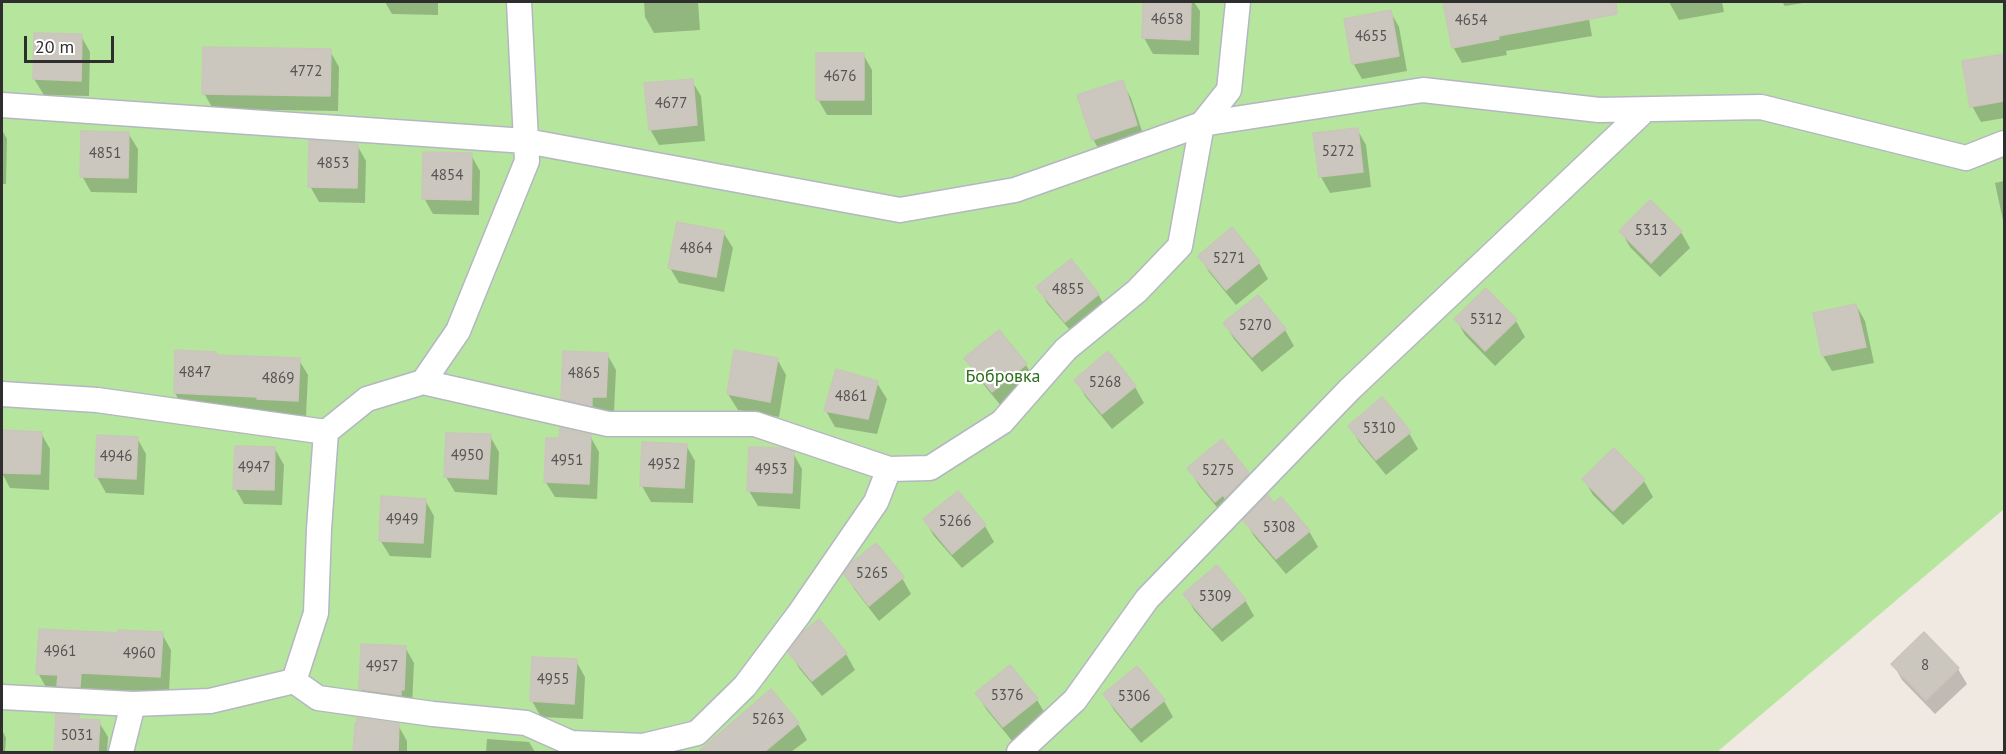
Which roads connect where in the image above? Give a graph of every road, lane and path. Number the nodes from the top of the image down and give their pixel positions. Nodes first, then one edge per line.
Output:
1 (519, 2) edge
2 (1238, 2) edge
3 (2, 105) edge
4 (1645, 110) junction
5 (1202, 124) junction
6 (526, 141) junction
7 (2004, 143) edge
8 (423, 382) junction
9 (2, 394) edge
10 (326, 432) junction
11 (889, 469) junction
12 (294, 681) junction
13 (2, 697) edge
14 (133, 704) junction
15 (121, 753) edge
16 (1019, 753) edge

1 - 6 street
2 - 5 street
3 - 6 street
4 - 5 street
4 - 7 street
4 - 16 street
5 - 6 street
5 - 11 street
6 - 8 street
8 - 10 street
8 - 11 street
9 - 10 street
10 - 12 street
11 - 12 street
12 - 14 street
13 - 14 street
14 - 15 street

